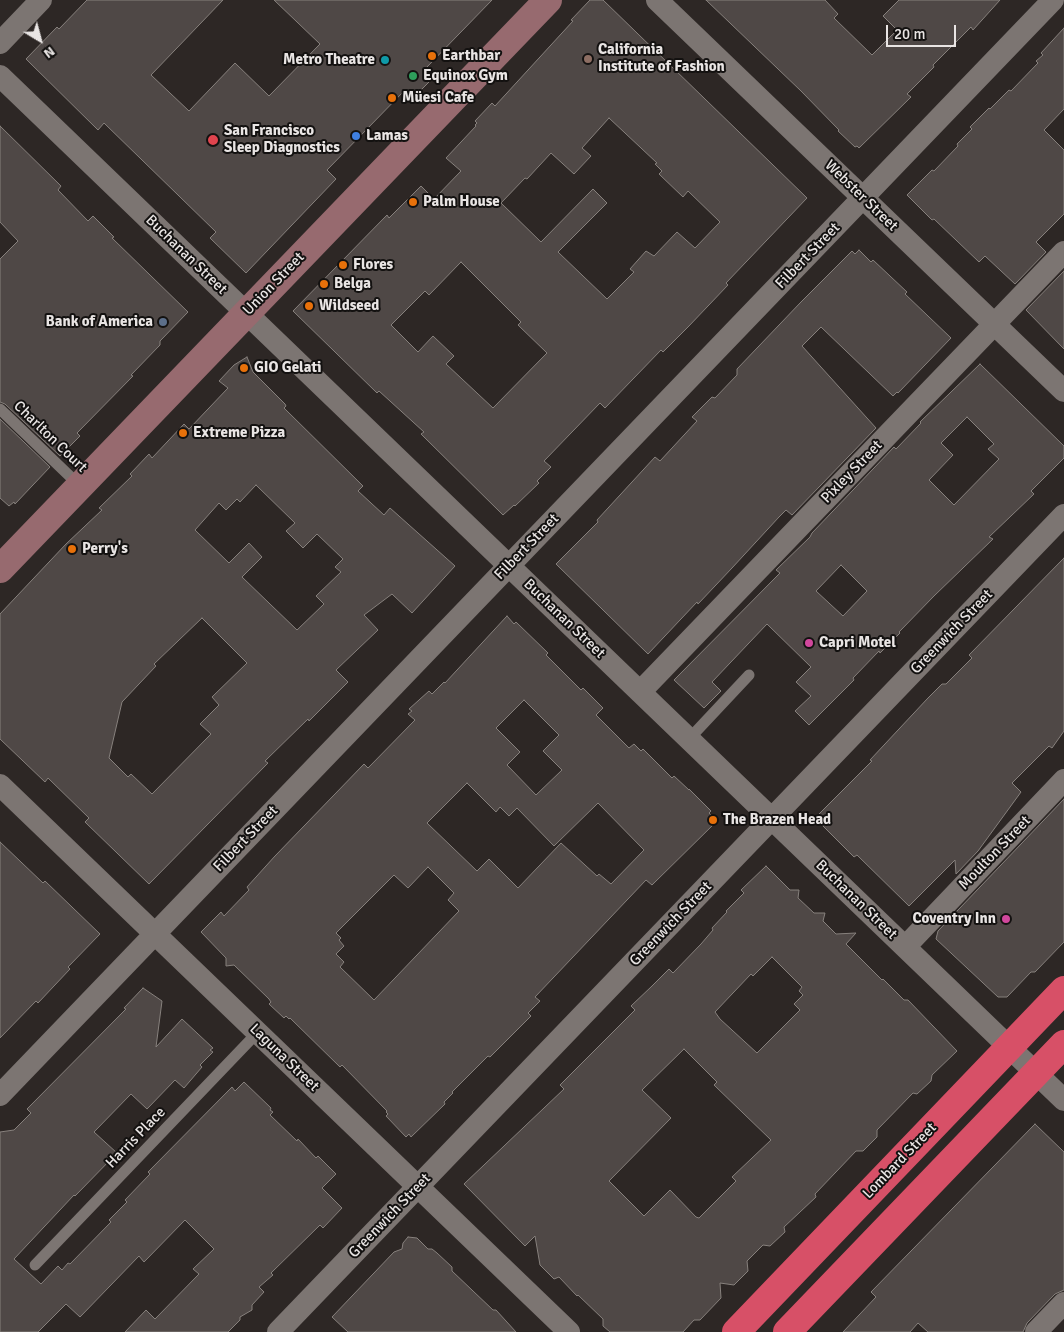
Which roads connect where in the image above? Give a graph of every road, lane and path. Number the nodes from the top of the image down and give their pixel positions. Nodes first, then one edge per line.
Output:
1 (41, 0) edge
2 (548, 0) edge
3 (657, 0) edge
4 (1053, 0) edge
5 (0, 43) edge
6 (0, 76) edge
7 (863, 198) junction
8 (1064, 252) edge
9 (246, 313) junction
10 (994, 324) junction
11 (1064, 392) edge
12 (0, 409) edge
13 (80, 486) junction
14 (1064, 516) edge
15 (509, 566) junction
16 (0, 569) edge
17 (749, 675) dead end
18 (640, 692) junction
19 (689, 739) junction
20 (1064, 780) edge
21 (0, 785) edge
22 (772, 819) junction
23 (155, 934) junction
24 (905, 947) junction
25 (1064, 990) edge
26 (258, 1032) junction
27 (1064, 1044) edge
28 (1009, 1047) junction
29 (1036, 1073) junction
30 (0, 1095) edge
31 (1064, 1100) edge
32 (418, 1187) junction
33 (35, 1265) dead end
34 (1064, 1303) edge
35 (278, 1332) edge
36 (569, 1332) edge
37 (736, 1332) edge
38 (787, 1332) edge
39 (1036, 1332) edge

1 - 5 street
2 - 9 street, Union Street
3 - 7 street, Webster Street
4 - 7 street, Filbert Street
6 - 9 street, Buchanan Street
7 - 10 street, Webster Street
7 - 15 street, Filbert Street
8 - 10 street, Pixley Street
9 - 13 street, Union Street
9 - 15 street, Buchanan Street
10 - 11 street, Webster Street
10 - 18 street, Pixley Street
12 - 13 lane, Charlton Court
13 - 16 street, Union Street
14 - 22 street, Greenwich Street
15 - 18 street, Buchanan Street
15 - 23 street, Filbert Street
17 - 19 lane
18 - 19 street, Buchanan Street
19 - 22 street, Buchanan Street
20 - 24 street, Moulton Street
21 - 23 street, Laguna Street
22 - 24 street, Buchanan Street
22 - 32 street, Greenwich Street
23 - 26 street, Laguna Street
23 - 30 street, Filbert Street
24 - 28 street, Buchanan Street
25 - 28 highway, Lombard Street
26 - 32 street, Laguna Street
26 - 33 lane, Harris Place
27 - 29 highway
28 - 29 street, Buchanan Street
28 - 37 highway, Lombard Street
29 - 31 street, Buchanan Street
29 - 38 highway
32 - 35 street, Greenwich Street
32 - 36 street, Laguna Street
34 - 39 street

